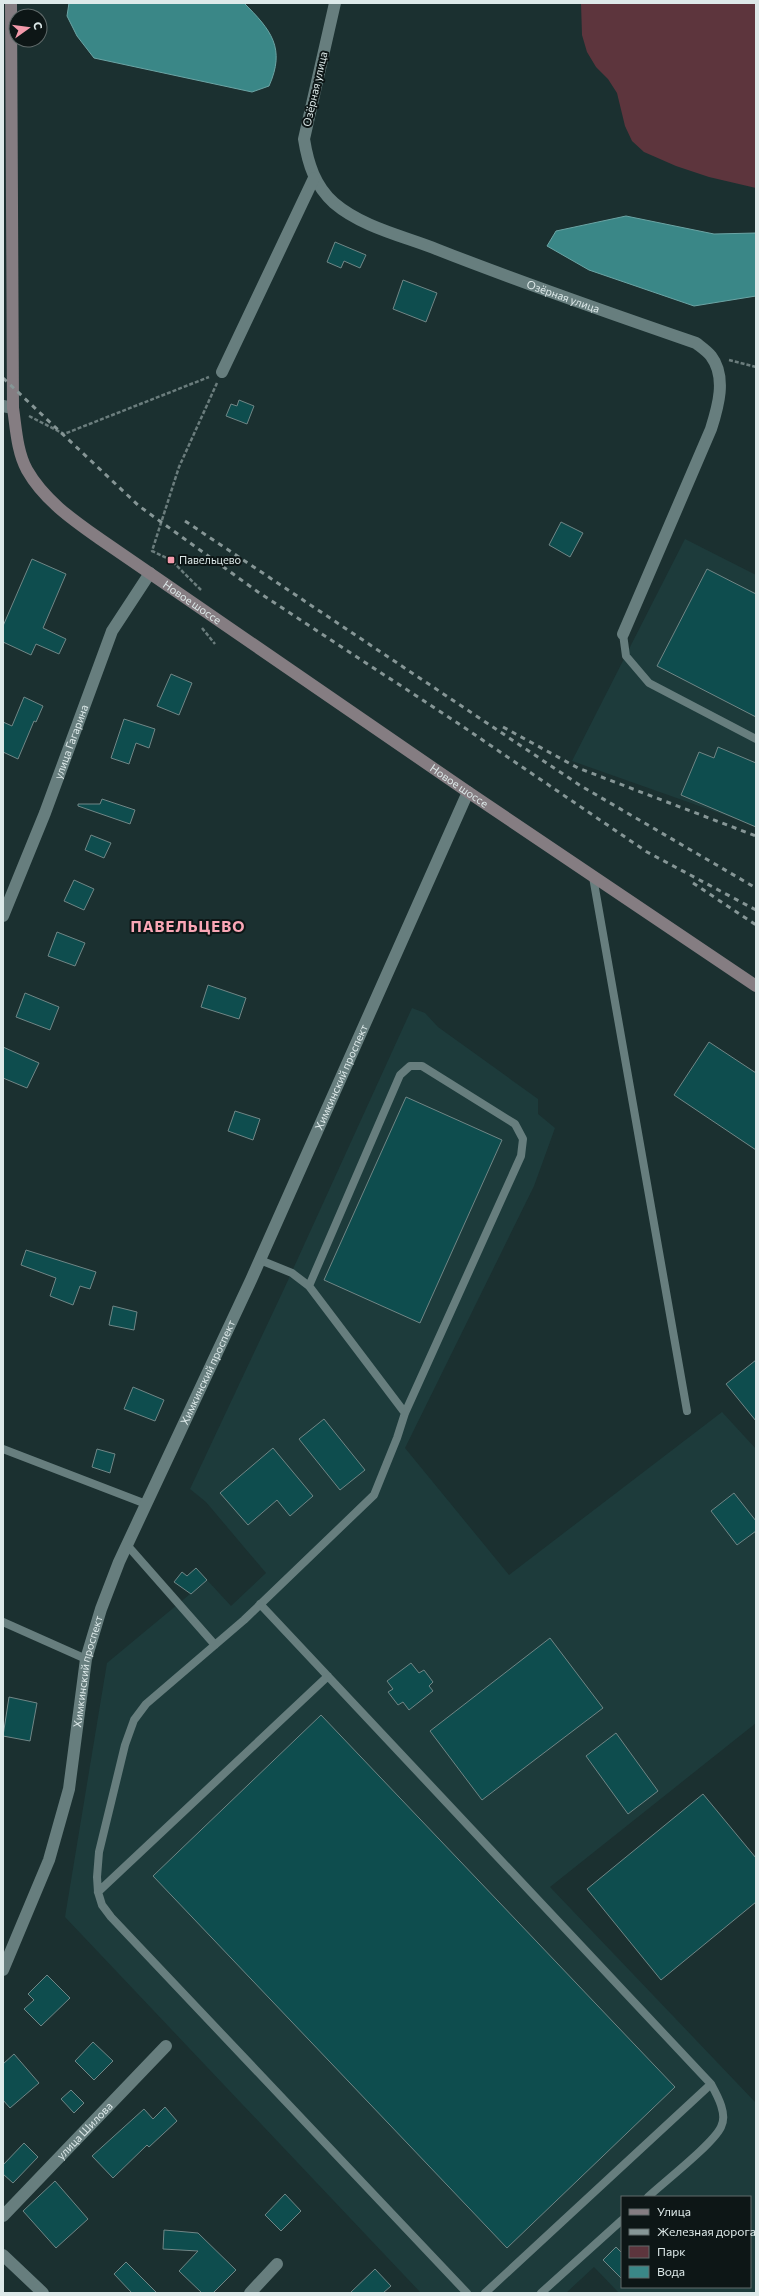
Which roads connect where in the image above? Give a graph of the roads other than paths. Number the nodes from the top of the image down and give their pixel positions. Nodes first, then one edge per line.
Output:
1 (11, 3) edge
2 (335, 3) edge
3 (7, 115) edge
4 (314, 178) junction
5 (8, 221) edge
6 (222, 372) road end
7 (8, 407) edge
8 (150, 573) junction
9 (623, 634) joint
10 (756, 739) edge
11 (468, 792) junction
12 (593, 877) junction
13 (3, 916) edge
14 (756, 986) edge
15 (260, 1260) junction
16 (309, 1286) junction
17 (687, 1411) dead end
18 (405, 1413) junction
19 (3, 1449) edge
20 (146, 1504) junction
21 (127, 1545) junction
22 (260, 1604) junction
23 (3, 1622) edge
24 (215, 1645) junction
25 (86, 1659) junction
26 (328, 1676) junction
27 (98, 1892) junction
28 (3, 1970) edge
29 (166, 2046) dead end
30 (711, 2084) junction
31 (649, 2196) edge
32 (3, 2216) edge
33 (621, 2221) edge
34 (3, 2255) edge
35 (277, 2264) dead end
36 (44, 2293) edge
37 (250, 2293) edge
38 (467, 2293) edge
39 (485, 2293) edge
40 (541, 2293) edge

1 - 3 main road, Новое шоссе
2 - 4 street, Озёрная улица
3 - 5 main road, Новое шоссе
4 - 6 street
4 - 9 street, Озёрная улица
5 - 7 main road, Новое шоссе
7 - 8 main road, Новое шоссе
8 - 11 main road, Новое шоссе
8 - 13 street, улица Гагарина
9 - 10 lane
11 - 12 main road, Новое шоссе
11 - 15 street, Химкинский проспект
12 - 14 main road, Новое шоссе
12 - 17 lane
15 - 16 lane
15 - 20 street, Химкинский проспект
16 - 18 lane
16 - 18 lane
18 - 22 lane
19 - 20 lane
20 - 21 street, Химкинский проспект
21 - 24 lane
21 - 25 street, Химкинский проспект
22 - 24 lane
22 - 26 lane
23 - 25 lane
24 - 27 lane
25 - 28 street, Химкинский проспект
26 - 27 lane
26 - 30 lane
27 - 38 lane
29 - 32 street, улица Шилова
30 - 31 lane
30 - 39 lane
33 - 40 lane
34 - 36 street
35 - 37 street

